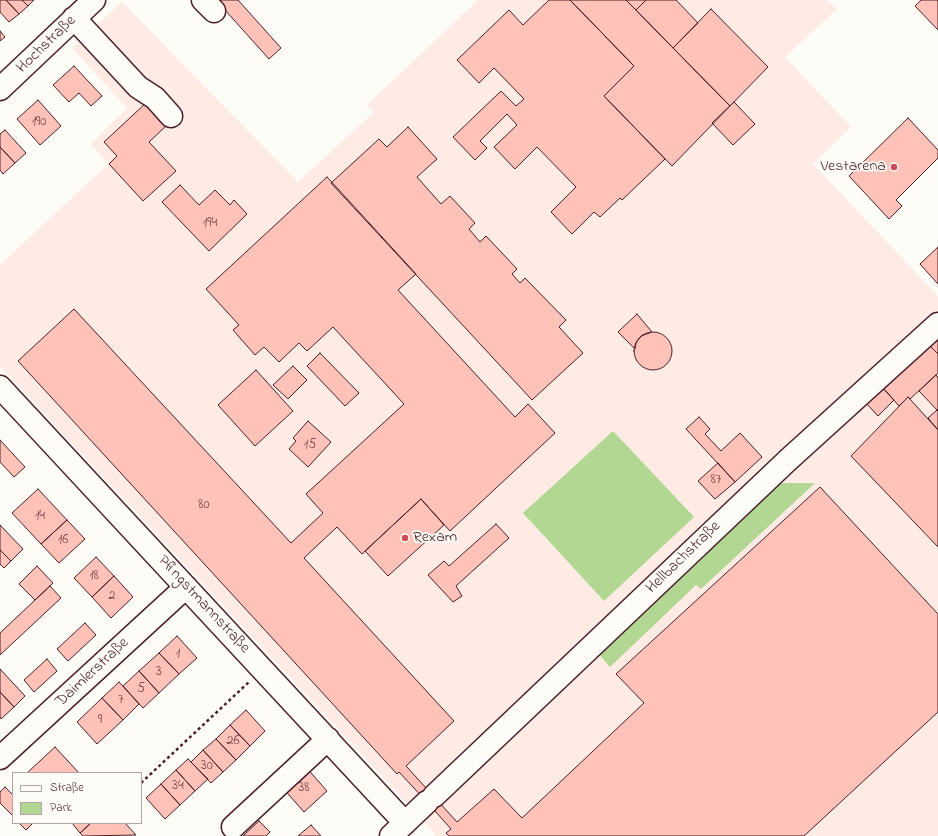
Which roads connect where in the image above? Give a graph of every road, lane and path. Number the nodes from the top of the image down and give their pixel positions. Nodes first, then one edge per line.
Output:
1 (94, 0) edge
2 (74, 18) junction
3 (0, 89) edge
4 (171, 116) dead end
5 (938, 324) edge
6 (0, 387) edge
7 (186, 587) junction
8 (262, 669) junction
9 (328, 739) junction
10 (0, 758) edge
11 (142, 782) edge
12 (233, 827) dead end
13 (398, 830) edge

1 - 2 street, Hochstraße
2 - 3 street, Hochstraße
2 - 4 street
5 - 13 street, Hellbachstraße
6 - 7 street, Pfingstmannstraße
7 - 8 street, Pfingstmannstraße
7 - 10 street, Daimlerstraße
8 - 9 street, Pfingstmannstraße
8 - 11 path
9 - 12 street
9 - 13 street, Pfingstmannstraße

